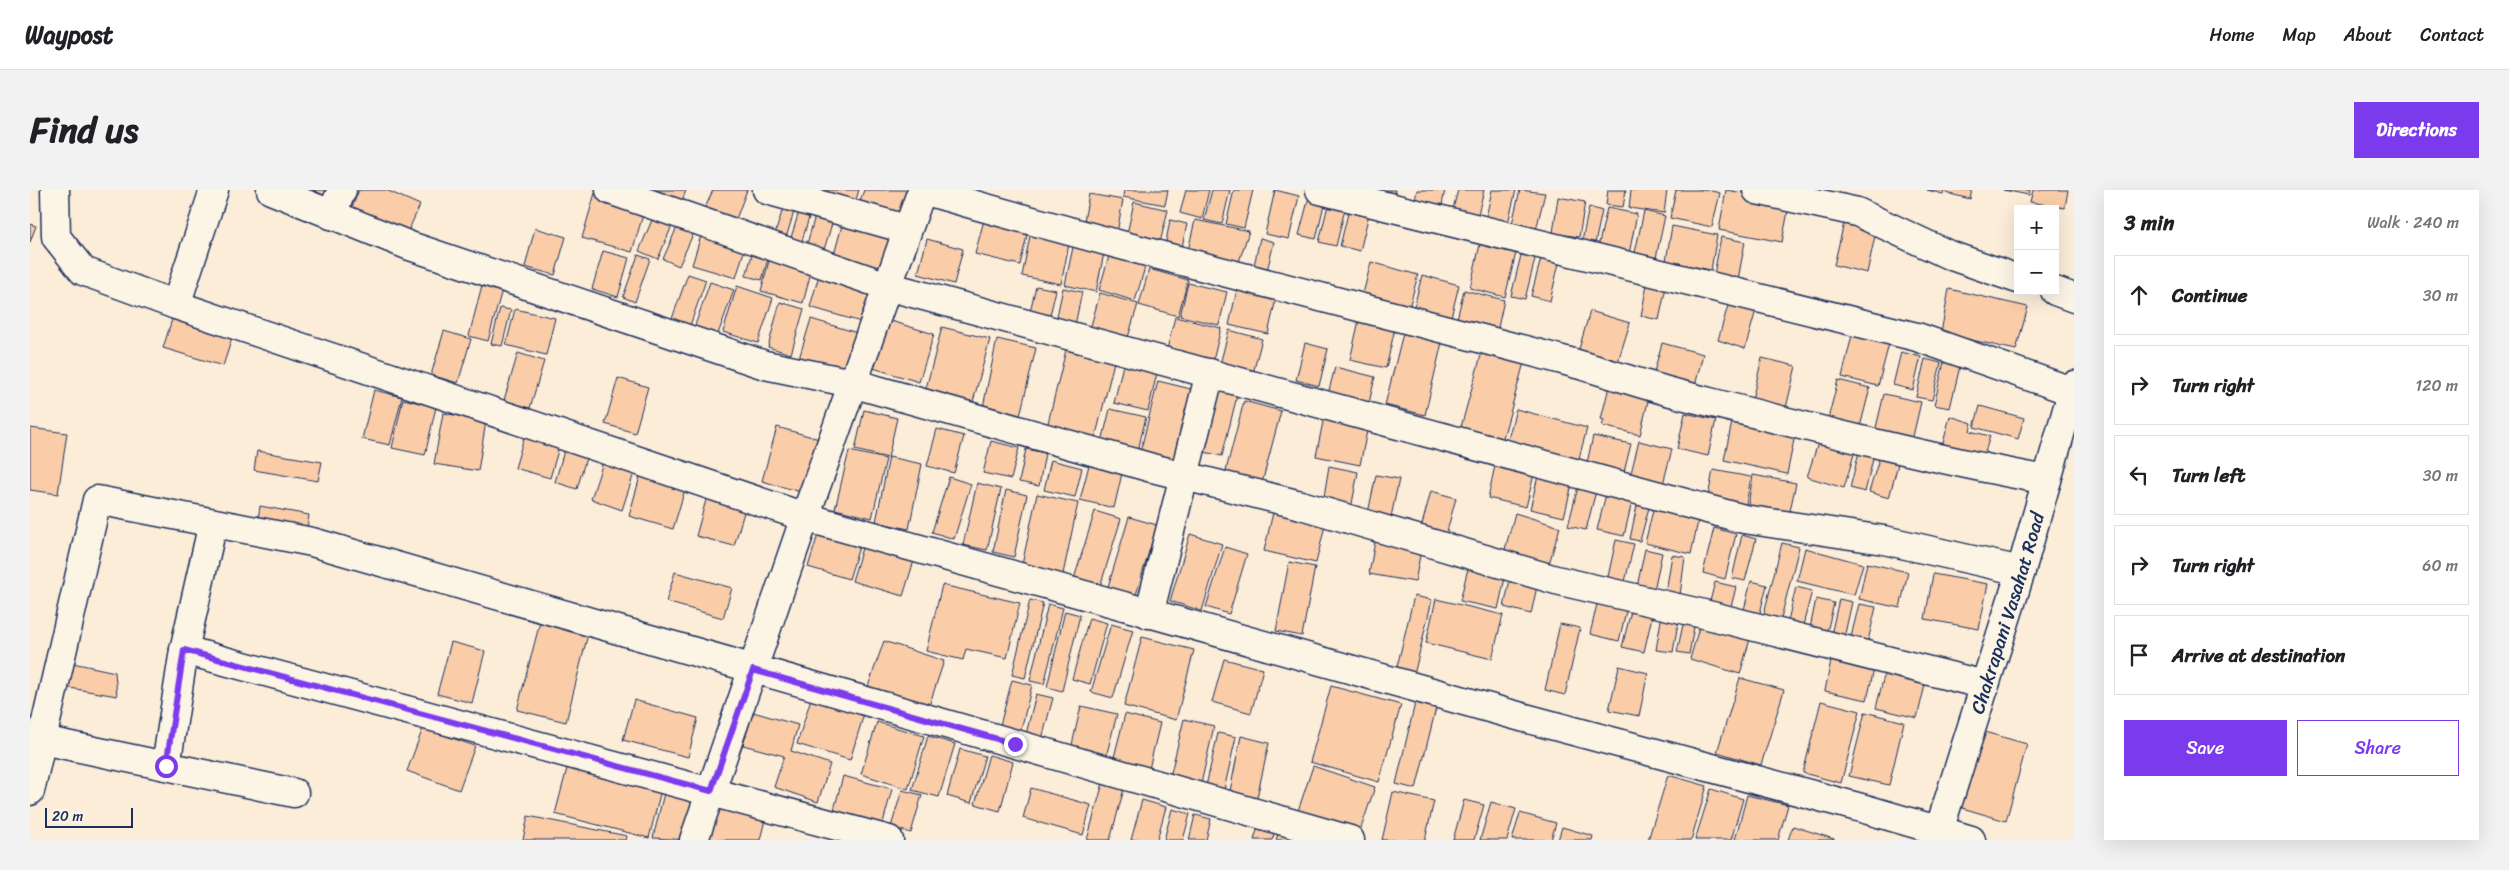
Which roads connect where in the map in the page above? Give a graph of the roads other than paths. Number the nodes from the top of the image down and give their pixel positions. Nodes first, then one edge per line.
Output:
1 (55, 190) edge
2 (214, 190) edge
3 (270, 190) edge
4 (342, 190) edge
5 (610, 190) edge
6 (767, 190) edge
7 (923, 190) edge
8 (1320, 190) edge
9 (1758, 190) edge
10 (330, 215) junction
11 (906, 229) junction
12 (2014, 278) edge
13 (887, 286) junction
14 (2059, 292) edge
15 (2074, 298) edge
16 (176, 305) junction
17 (1210, 373) junction
18 (852, 383) junction
19 (2073, 390) edge
20 (1184, 476) junction
21 (2047, 480) junction
22 (805, 517) junction
23 (213, 523) junction
24 (2021, 572) junction
25 (1149, 614) junction
26 (184, 650) junction
27 (753, 670) junction
28 (1985, 685) junction
29 (42, 740) junction
30 (166, 766) junction
31 (30, 791) edge
32 (711, 791) junction
33 (294, 793) dead end
34 (1938, 836) edge
35 (694, 840) edge
36 (889, 840) edge
37 (1350, 840) edge
38 (1971, 840) edge

1 - 16 street
2 - 16 street
3 - 10 street
4 - 10 street
5 - 13 street
6 - 11 street
7 - 11 street
7 - 21 street
8 - 19 street
9 - 12 street
10 - 18 street
11 - 13 street
13 - 17 street
13 - 18 street
14 - 15 street
16 - 22 street
17 - 20 street
17 - 24 street
18 - 20 street
18 - 22 street
19 - 21 street, Chakrapani Vasahat Road
20 - 25 street
20 - 28 street
21 - 24 street, Chakrapani Vasahat Road
22 - 25 street
22 - 27 street
23 - 26 street
23 - 27 street
23 - 29 street
24 - 28 street, Chakrapani Vasahat Road
25 - 34 street
26 - 30 street
26 - 32 street
27 - 32 street
27 - 37 street
28 - 34 street, Chakrapani Vasahat Road
29 - 30 street
29 - 31 street
30 - 33 street
32 - 35 street
32 - 36 street
34 - 38 street

